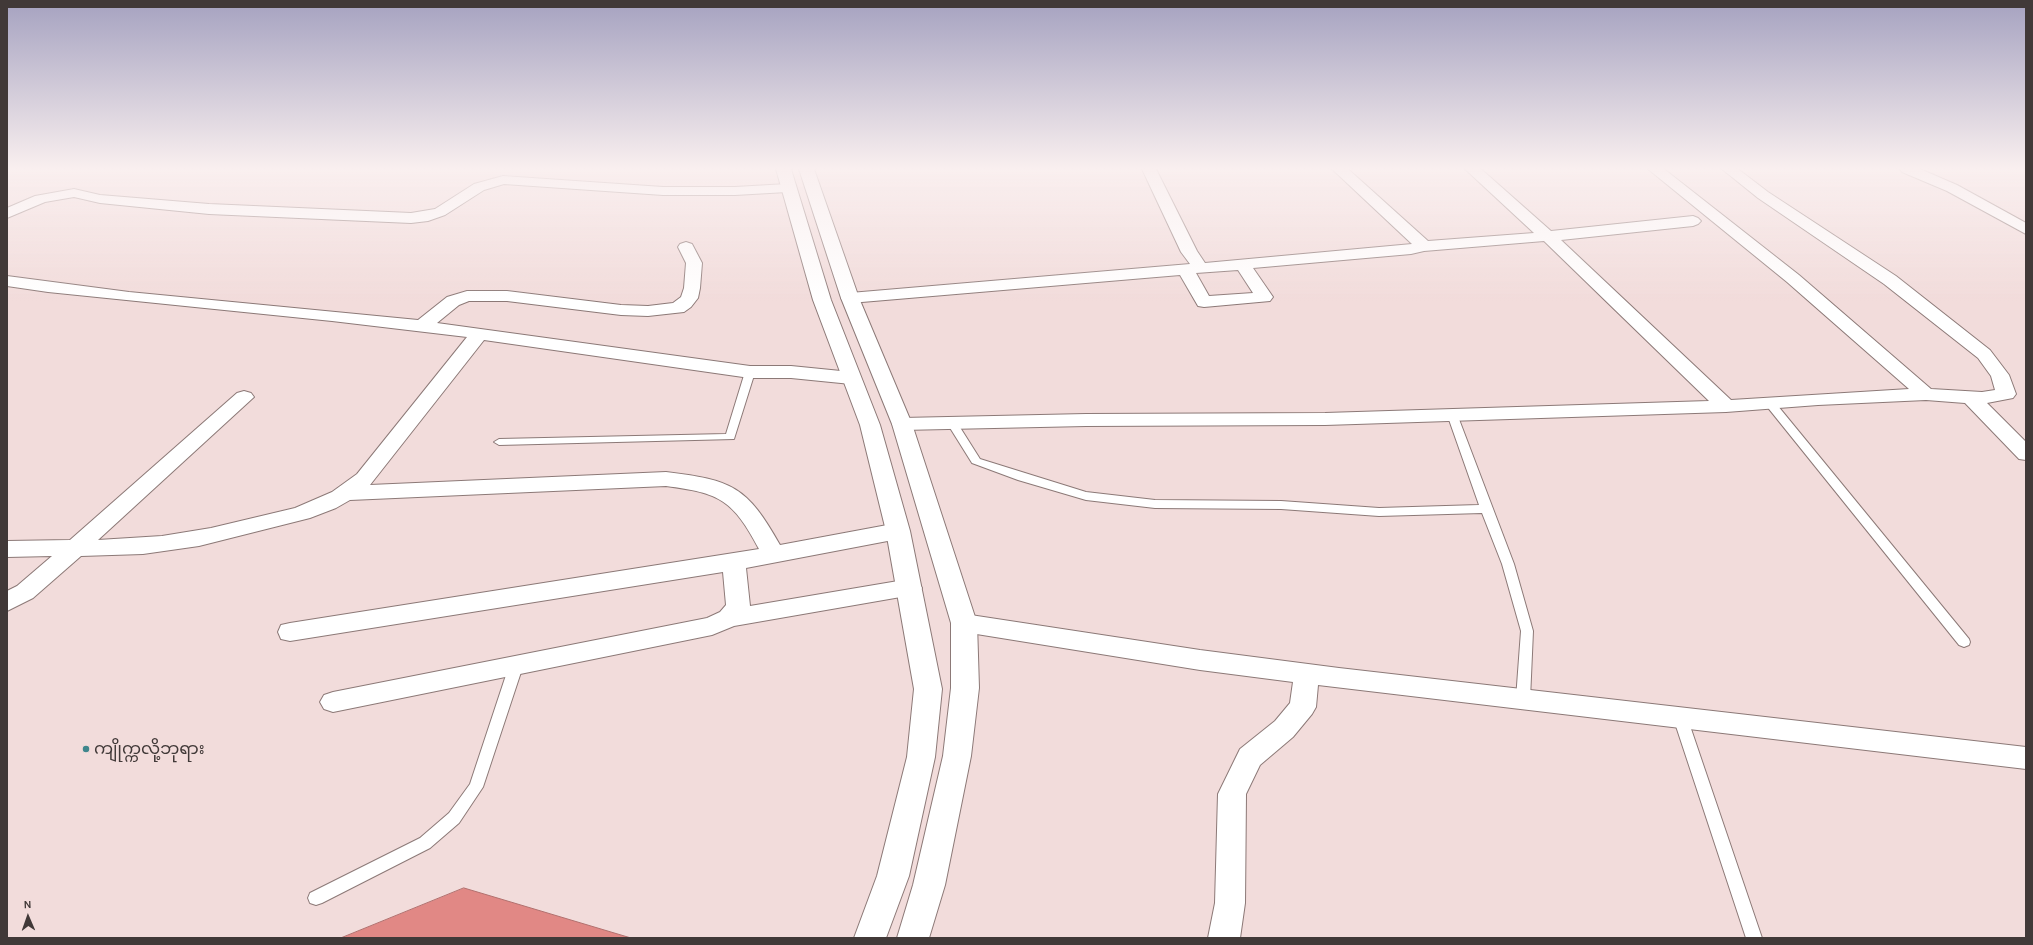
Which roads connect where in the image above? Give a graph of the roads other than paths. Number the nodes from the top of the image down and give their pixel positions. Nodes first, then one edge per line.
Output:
1 (301, 213) edge
2 (437, 213) edge
3 (795, 213) edge
4 (821, 213) edge
5 (1170, 213) edge
6 (1388, 213) edge
7 (1521, 213) edge
8 (1714, 213) edge
9 (1789, 213) edge
10 (1997, 213) edge
11 (1693, 221) dead end
12 (2026, 229) edge
13 (1547, 236) junction
14 (1424, 246) junction
15 (686, 247) dead end
16 (1243, 265) junction
17 (1194, 269) junction
18 (7, 281) edge
19 (850, 298) junction
20 (422, 326) junction
21 (479, 334) junction
22 (750, 372) junction
23 (851, 378) junction
24 (1926, 394) junction
25 (244, 396) dead end
26 (1970, 398) junction
27 (1769, 402) junction
28 (1726, 406) junction
29 (1452, 414) junction
30 (952, 423) junction
31 (902, 424) junction
32 (499, 442) dead end
33 (2026, 454) edge
34 (349, 493) junction
35 (1486, 509) junction
36 (898, 531) junction
37 (77, 546) junction
38 (7, 549) edge
39 (774, 555) junction
40 (734, 562) junction
41 (910, 588) junction
42 (7, 602) edge
43 (729, 618) junction
44 (964, 623) junction
45 (290, 632) dead end
46 (1964, 642) dead end
47 (516, 666) junction
48 (1307, 674) junction
49 (1524, 699) junction
50 (333, 702) dead end
51 (1680, 717) junction
52 (2026, 758) edge
53 (316, 898) dead end
54 (870, 938) edge
55 (913, 938) edge
56 (1224, 938) edge
57 (1754, 938) edge

1 - 2 street
3 - 23 highway
4 - 19 highway
5 - 17 street
6 - 14 street
7 - 13 street
8 - 24 street
9 - 26 street
10 - 12 street
11 - 13 street
13 - 14 street
13 - 28 street
14 - 16 street
15 - 20 street
16 - 17 street
16 - 17 street
17 - 19 street
18 - 20 street
19 - 31 highway
20 - 21 street
21 - 22 street
21 - 34 street
22 - 23 street
22 - 32 lane
23 - 36 highway
24 - 26 street
24 - 27 street
25 - 37 street
26 - 33 street
27 - 28 street
27 - 46 lane
28 - 29 street
29 - 30 street
29 - 35 lane
30 - 31 street
30 - 35 lane
31 - 44 highway
34 - 37 street
34 - 39 street
35 - 49 lane
36 - 39 street
36 - 41 highway
37 - 38 street
37 - 42 street
39 - 40 street
40 - 43 street
40 - 45 street
41 - 43 street
41 - 54 highway
43 - 47 street
44 - 48 street
44 - 55 highway
47 - 50 street
47 - 53 lane
48 - 49 street
48 - 56 street
49 - 51 street
51 - 52 street
51 - 57 lane

